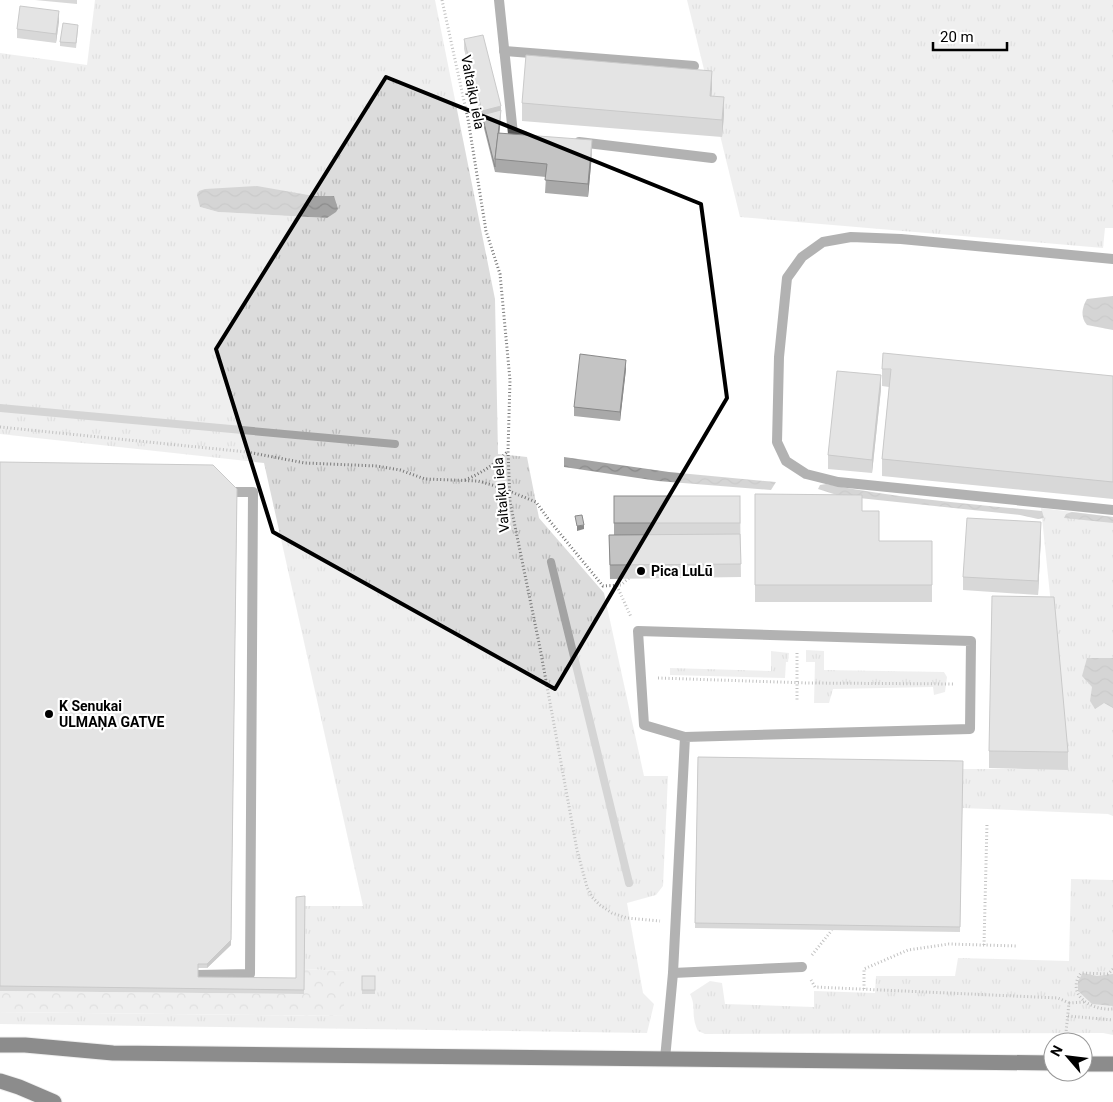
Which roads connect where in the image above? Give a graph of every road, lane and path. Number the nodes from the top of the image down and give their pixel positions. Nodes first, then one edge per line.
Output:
1 (442, 0) edge
2 (499, 0) edge
3 (504, 51) junction
4 (694, 66) dead end
5 (532, 137) edge
6 (570, 141) edge
7 (712, 158) dead end
8 (1113, 259) edge
9 (0, 427) edge
10 (508, 451) junction
11 (463, 481) junction
12 (509, 491) junction
13 (236, 492) edge
14 (1113, 510) edge
15 (629, 578) edge
16 (617, 586) junction
17 (638, 631) junction
18 (796, 636) junction
19 (641, 677) junction
20 (796, 682) junction
21 (970, 685) junction
22 (797, 702) dead end
23 (685, 736) junction
24 (988, 823) dead end
25 (676, 922) junction
26 (832, 930) edge
27 (984, 945) junction
28 (1018, 946) dead end
29 (802, 966) junction
30 (1113, 969) edge
31 (673, 973) junction
32 (198, 975) edge
33 (864, 989) junction
34 (1086, 1002) junction
35 (1069, 1003) junction
36 (1113, 1009) edge
37 (1068, 1016) junction
38 (1113, 1020) edge
39 (1066, 1032) edge
40 (0, 1044) edge
41 (665, 1060) junction
42 (1043, 1063) edge
43 (1093, 1064) edge
44 (1113, 1064) edge
45 (0, 1081) edge
46 (54, 1102) edge

1 - 10 path, Valtaiķu iela
2 - 3 lane
3 - 4 lane
3 - 5 lane
6 - 7 lane
8 - 14 lane
9 - 11 path
10 - 11 path
10 - 12 path, Valtaiķu iela
11 - 12 path
12 - 16 path
12 - 25 path, Valtaiķu iela
13 - 32 lane
15 - 16 path
16 - 17 path
17 - 18 lane
17 - 19 lane
18 - 20 path
18 - 21 lane
19 - 20 path
19 - 23 lane
20 - 21 path
20 - 22 path
21 - 23 lane
23 - 25 lane
24 - 27 path
25 - 31 lane
26 - 29 path
27 - 28 path
27 - 33 path
29 - 31 lane
29 - 33 path
30 - 34 path
31 - 41 lane
33 - 35 path
34 - 35 path
34 - 36 path
35 - 37 path
37 - 38 path
37 - 39 path
40 - 41 highway
41 - 42 highway
43 - 44 highway
45 - 46 highway

